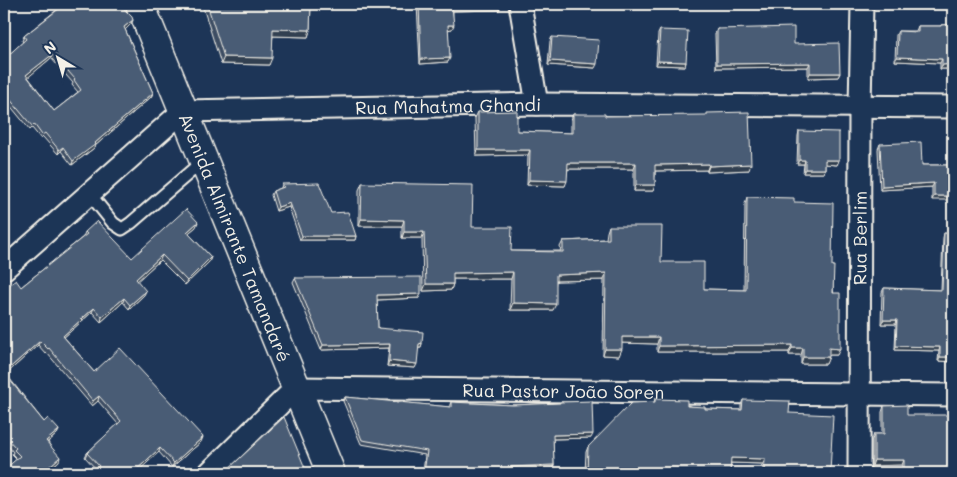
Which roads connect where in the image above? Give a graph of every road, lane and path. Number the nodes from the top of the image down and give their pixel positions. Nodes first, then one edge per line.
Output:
1 (140, 4) edge
2 (520, 4) edge
3 (862, 4) edge
4 (537, 104) junction
5 (860, 107) junction
6 (953, 107) edge
7 (183, 111) junction
8 (202, 161) junction
9 (89, 193) junction
10 (4, 269) edge
11 (296, 388) junction
12 (860, 395) junction
13 (953, 395) edge
14 (209, 473) edge
15 (331, 473) edge
16 (859, 473) edge

1 - 7 highway, Avenida Almirante Tamandaré
2 - 4 street
3 - 5 street, Rua Berlim
4 - 5 street, Rua Mahatma Ghandi
4 - 7 street, Rua Mahatma Ghandi
5 - 6 street, Rua Mahatma Ghandi
5 - 12 street, Rua Berlim
7 - 8 highway, Avenida Almirante Tamandaré
7 - 9 street
8 - 9 lane
8 - 11 highway, Avenida Almirante Tamandaré
9 - 10 street
11 - 12 street, Rua Pastor João Soren
11 - 14 street
11 - 15 highway, Avenida Almirante Tamandaré
12 - 13 street, Rua Pastor João Soren
12 - 16 street, Rua Berlim

